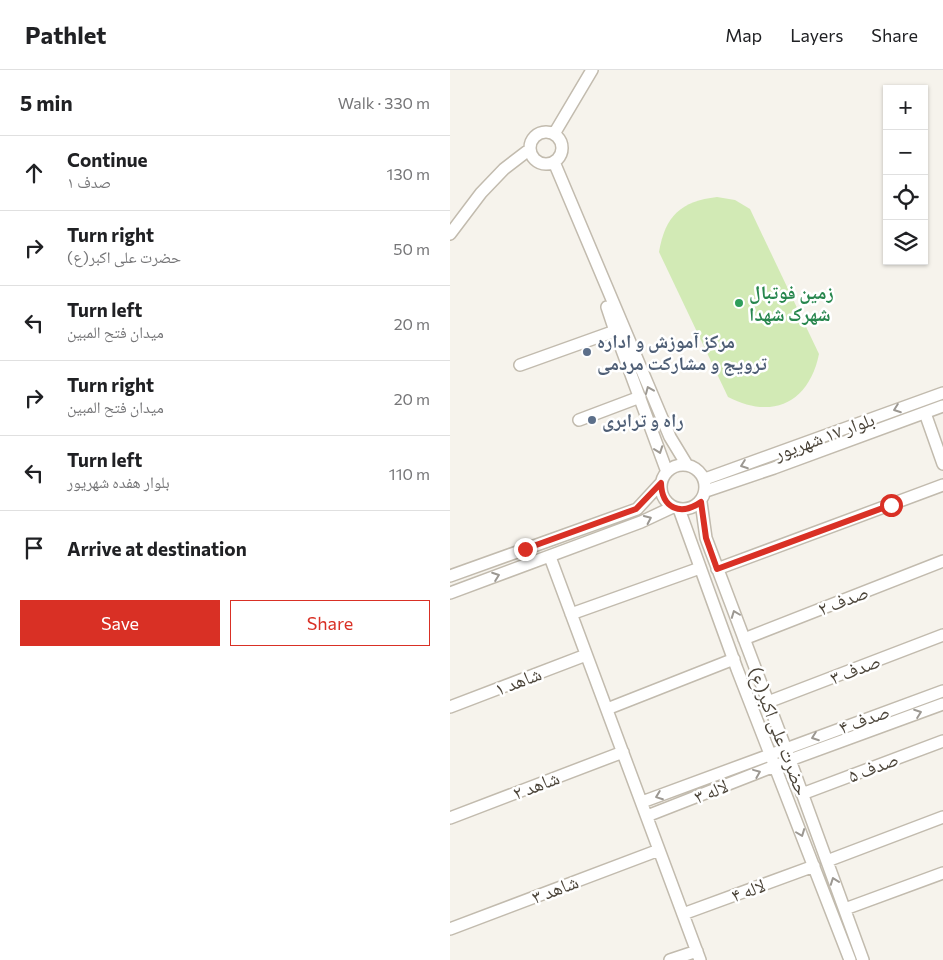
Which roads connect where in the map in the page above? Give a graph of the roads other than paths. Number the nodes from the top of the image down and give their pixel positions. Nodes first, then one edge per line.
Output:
1 (592, 70) edge
2 (554, 134) junction
3 (530, 148) junction
4 (554, 162) junction
5 (450, 234) edge
6 (599, 271) junction
7 (615, 331) junction
8 (520, 365) dead end
9 (943, 392) edge
10 (640, 397) junction
11 (943, 406) edge
12 (925, 413) junction
13 (579, 420) dead end
14 (943, 464) edge
15 (687, 465) junction
16 (667, 472) junction
17 (661, 483) junction
18 (943, 485) edge
19 (704, 491) junction
20 (676, 508) junction
21 (550, 557) junction
22 (943, 561) edge
23 (700, 568) junction
24 (717, 569) junction
25 (450, 576) edge
26 (724, 586) junction
27 (450, 592) edge
28 (709, 592) junction
29 (571, 614) junction
30 (943, 635) edge
31 (744, 639) junction
32 (586, 655) junction
33 (734, 659) junction
34 (943, 691) edge
35 (768, 702) junction
36 (943, 704) edge
37 (450, 707) edge
38 (606, 709) junction
39 (943, 741) edge
40 (785, 748) junction
41 (623, 752) junction
42 (770, 754) junction
43 (790, 760) junction
44 (775, 766) junction
45 (802, 794) junction
46 (642, 802) junction
47 (647, 816) junction
48 (943, 816) edge
49 (450, 818) edge
50 (659, 850) junction
51 (826, 860) junction
52 (814, 866) junction
53 (943, 873) edge
54 (844, 910) junction
55 (683, 914) junction
56 (450, 929) edge
57 (698, 955) edge
58 (670, 960) edge
59 (850, 960) edge
60 (863, 960) edge

1 - 2 street
2 - 3 street
2 - 4 street
3 - 4 street
3 - 5 street
4 - 6 street
6 - 7 street
15 -> 6 street
7 - 8 street
7 - 10 street
9 -> 19 street, بلوار ۱۷ شهریور
10 - 13 street
10 -> 16 street
11 - 12 street, بلوار ۱۷ شهریور
12 - 14 street
12 - 19 street, بلوار ۱۷ شهریور
15 - 16 street
15 - 19 street
16 - 17 street
17 - 20 street
17 - 25 street
18 - 24 street
19 - 20 street
19 - 24 street, حضرت علی اکبر(ع)
21 -> 20 street
20 - 23 street, حضرت علی اکبر(ع)
27 -> 21 street
21 - 29 street
22 - 31 street, صدف ۲
23 - 28 street, حضرت علی اکبر(ع)
23 - 29 street
24 - 26 street, حضرت علی اکبر(ع)
26 - 28 street
31 -> 26 street, حضرت علی اکبر(ع)
28 - 33 street, حضرت علی اکبر(ع)
29 - 32 street
30 - 35 street, صدف ۳
31 - 35 street, حضرت علی اکبر(ع)
32 - 37 street, شاهد ۱
32 - 38 street
33 - 38 street
33 - 42 street, حضرت علی اکبر(ع)
34 -> 40 street, صدف ۴
35 - 40 street, حضرت علی اکبر(ع)
43 -> 36 street, صدف ۴
38 - 41 street
39 - 45 street, صدف ۵
40 - 42 street, صدف ۴
40 - 43 street, حضرت علی اکبر(ع)
41 - 46 street
41 - 49 street, شاهد ۲
42 - 44 street, حضرت علی اکبر(ع)
42 -> 46 street, لاله ۳
43 - 44 street, صدف ۴
43 - 45 street, حضرت علی اکبر(ع)
47 -> 44 street, لاله ۳
44 -> 52 street, حضرت علی اکبر(ع)
45 - 51 street, حضرت علی اکبر(ع)
46 - 47 street
47 - 50 street
48 - 51 street
50 - 55 street
50 - 56 street, شاهد ۳
54 -> 51 street, حضرت علی اکبر(ع)
52 - 55 street, لاله ۴
52 - 59 street, حضرت علی اکبر(ع)
53 - 54 street
54 - 60 street, حضرت علی اکبر(ع)
55 - 57 street
57 - 58 street

